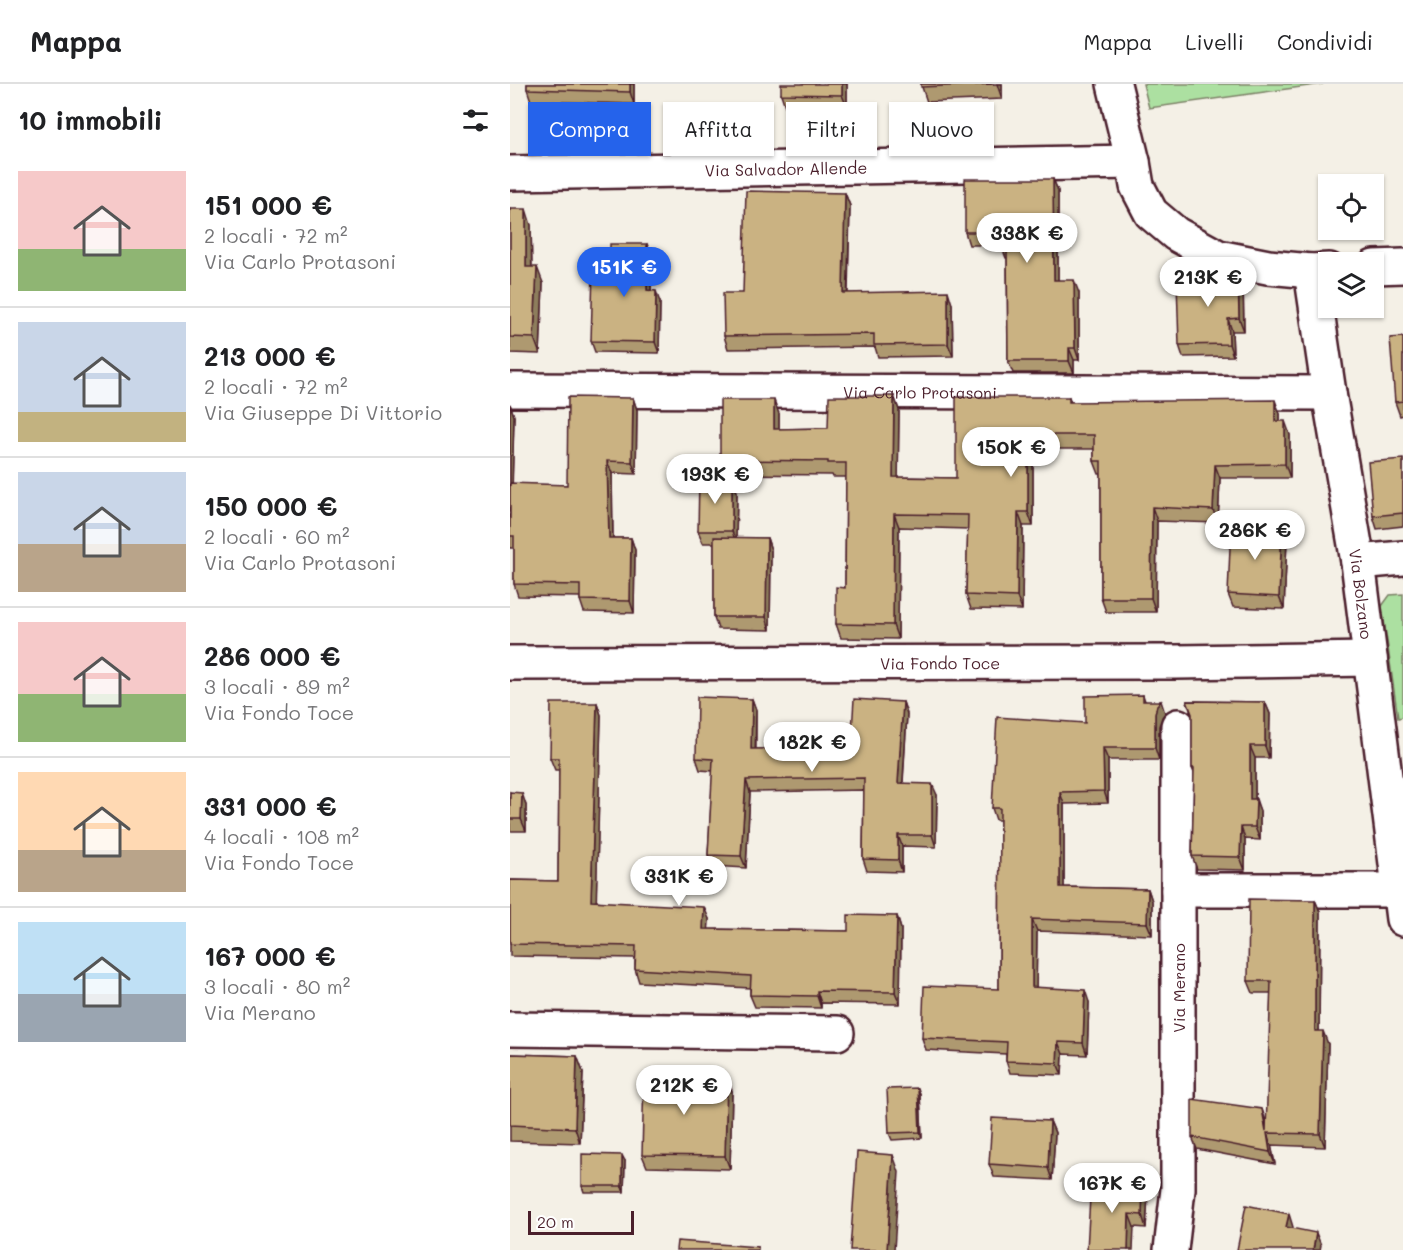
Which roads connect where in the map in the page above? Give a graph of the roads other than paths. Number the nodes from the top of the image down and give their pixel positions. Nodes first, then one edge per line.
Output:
1 (1114, 84) edge
2 (1133, 162) junction
3 (510, 173) edge
4 (1403, 266) edge
5 (1384, 267) edge
6 (1318, 271) edge
7 (1323, 318) edge
8 (510, 390) edge
9 (1329, 393) junction
10 (1403, 558) edge
11 (1358, 562) junction
12 (1370, 659) junction
13 (510, 663) edge
14 (1178, 726) dead end
15 (1178, 890) junction
16 (1401, 904) edge
17 (510, 1029) edge
18 (837, 1033) dead end
19 (1171, 1250) edge

1 - 2 street
2 - 3 street, Via Salvador Allende
2 - 6 street
4 - 5 street
7 - 9 street, Via Bolzano
8 - 9 street, Via Carlo Protasoni
9 - 11 street, Via Bolzano
10 - 11 street
11 - 12 street, Via Bolzano
12 - 13 street, Via Fondo Toce
12 - 16 street, Via Bolzano
14 - 15 street, Via Merano
15 - 16 street
15 - 19 street, Via Merano
17 - 18 street

